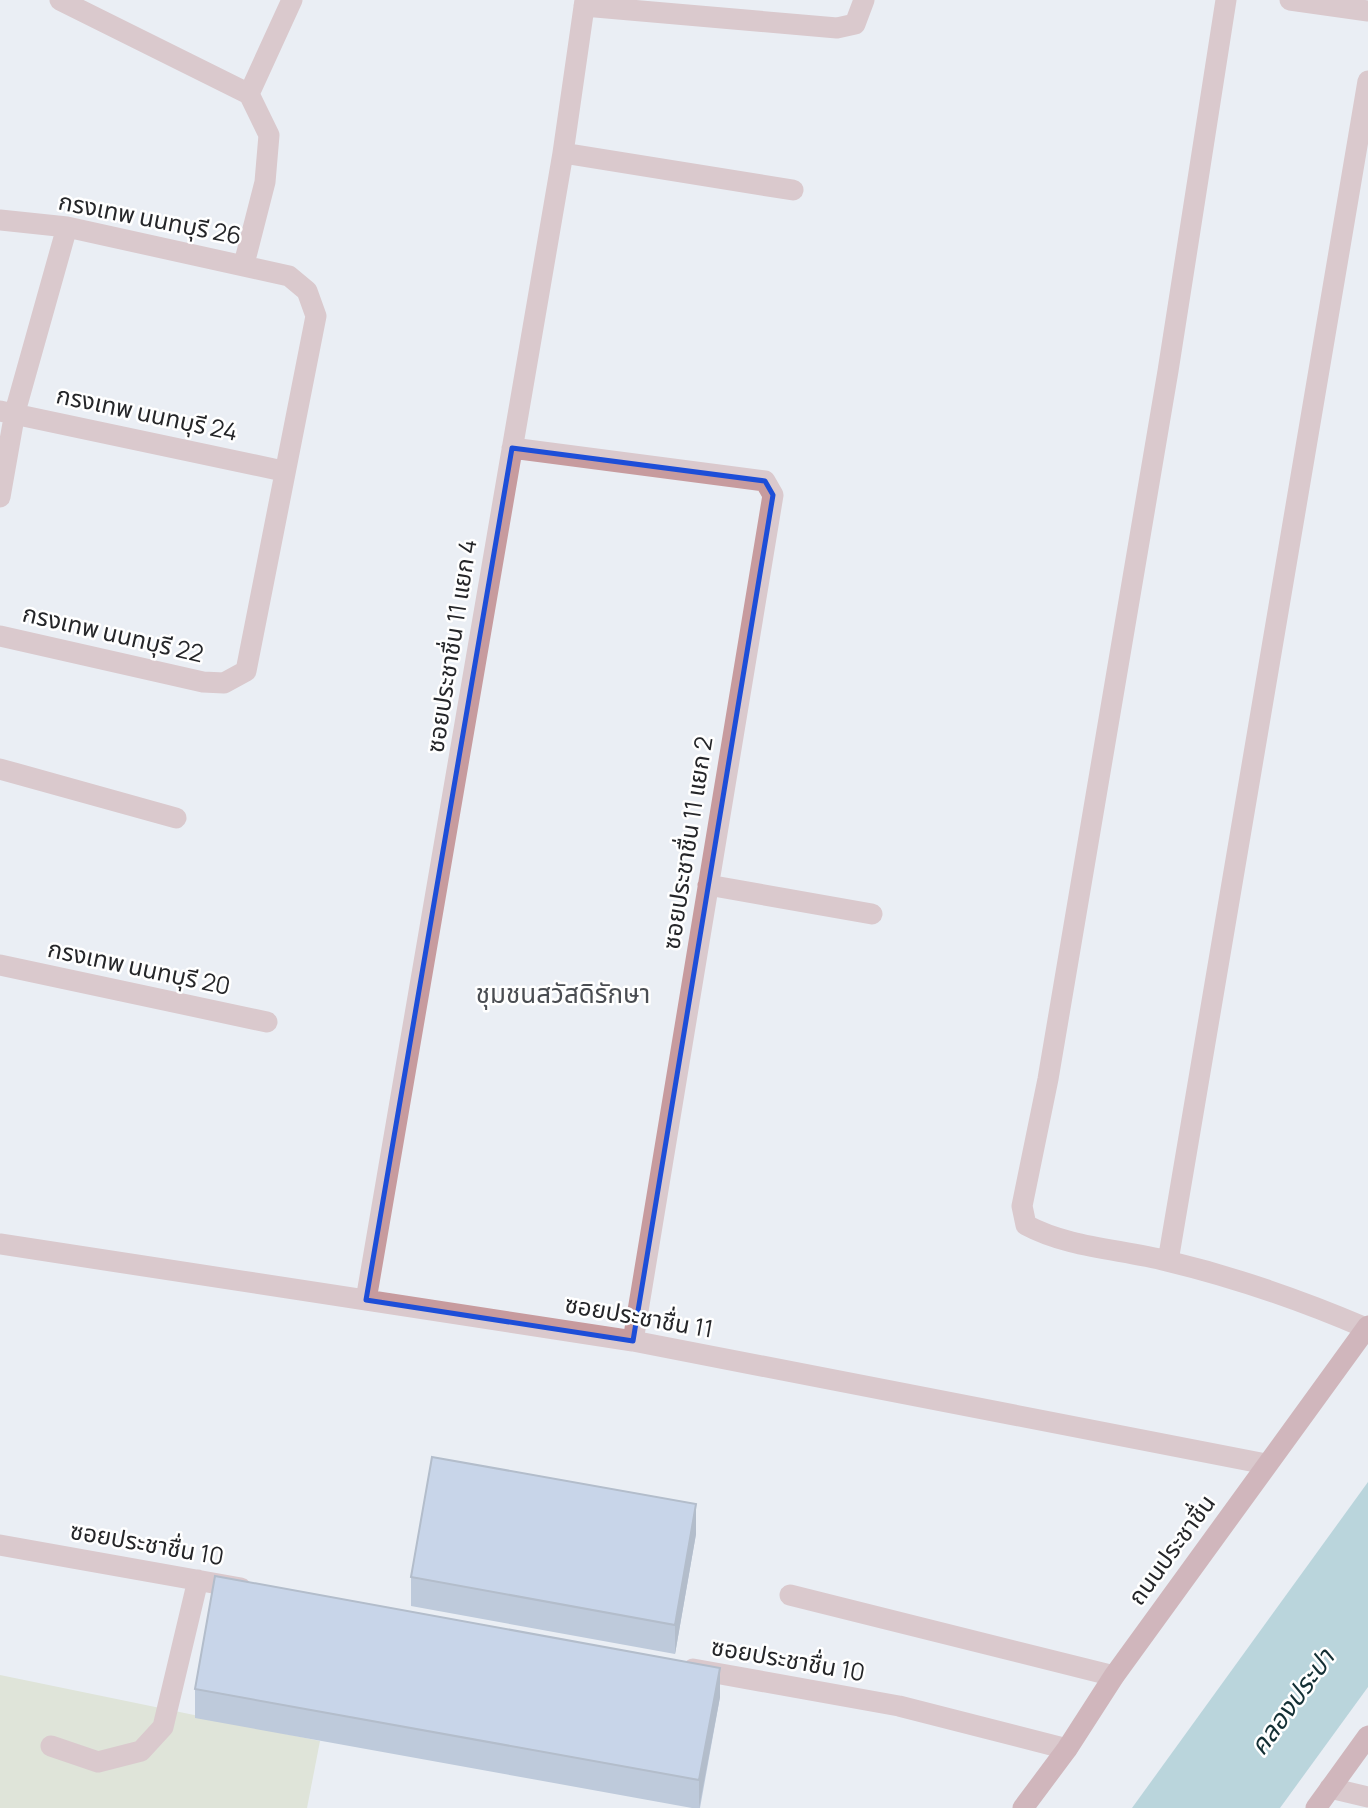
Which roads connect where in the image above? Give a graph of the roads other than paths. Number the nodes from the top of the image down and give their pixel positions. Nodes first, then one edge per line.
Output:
1 (60, 0) edge
2 (292, 0) edge
3 (864, 0) edge
4 (1226, 0) edge
5 (1290, 0) edge
6 (584, 3) edge
7 (1368, 11) edge
8 (1368, 82) edge
9 (249, 94) junction
10 (563, 153) junction
11 (793, 190) dead end
12 (0, 220) edge
13 (67, 228) junction
14 (244, 264) junction
15 (8, 411) edge
16 (512, 448) junction
17 (283, 471) junction
18 (0, 497) edge
19 (0, 636) edge
20 (0, 769) edge
21 (176, 818) dead end
22 (708, 885) junction
23 (872, 914) dead end
24 (0, 965) edge
25 (267, 1022) dead end
26 (0, 1244) edge
27 (1168, 1261) junction
28 (366, 1300) junction
29 (1367, 1327) edge
30 (633, 1341) junction
31 (1266, 1464) junction
32 (0, 1545) edge
33 (198, 1580) junction
34 (267, 1592) edge
35 (790, 1595) dead end
36 (679, 1667) edge
37 (1114, 1676) junction
38 (1368, 1736) edge
39 (51, 1746) dead end
40 (1068, 1749) junction
41 (1331, 1788) junction
42 (1368, 1797) edge
43 (1023, 1808) edge
44 (1316, 1808) edge

1 - 9 street
2 - 9 street
3 - 6 street
4 - 27 street
5 - 7 street
6 - 10 street, ซอยประชาชื่น 11 แยก 4
8 - 27 street
9 - 14 street
10 - 11 street
10 - 16 street, ซอยประชาชื่น 11 แยก 4
12 - 13 street, กรงเทพ นนทบุรี 26
13 - 14 street, กรงเทพ นนทบุรี 26
13 - 15 street
14 - 17 street, กรงเทพ นนทบุรี 26
15 - 17 street, กรงเทพ นนทบุรี 24
15 - 18 street
16 - 22 street, ซอยประชาชื่น 11 แยก 2
16 - 28 street, ซอยประชาชื่น 11 แยก 4
17 - 19 street, กรงเทพ นนทบุรี 22
20 - 21 street
22 - 23 street
22 - 30 street, ซอยประชาชื่น 11 แยก 2
24 - 25 street, กรงเทพ นนทบุรี 20
26 - 28 street, ซอยประชาชื่น 11
27 - 29 street
28 - 30 street, ซอยประชาชื่น 11
29 - 31 main road, ถนนประชาชื่น
30 - 31 street, ซอยประชาชื่น 11
31 - 37 main road, ถนนประชาชื่น
32 - 33 street, ซอยประชาชื่น 10
33 - 34 street, ซอยประชาชื่น 10
33 - 39 street
35 - 37 street
36 - 40 street, ซอยประชาชื่น 10
37 - 40 main road, ถนนประชาชื่น
38 - 41 main road
40 - 43 main road, ถนนประชาชื่น
41 - 42 street
41 - 44 main road

